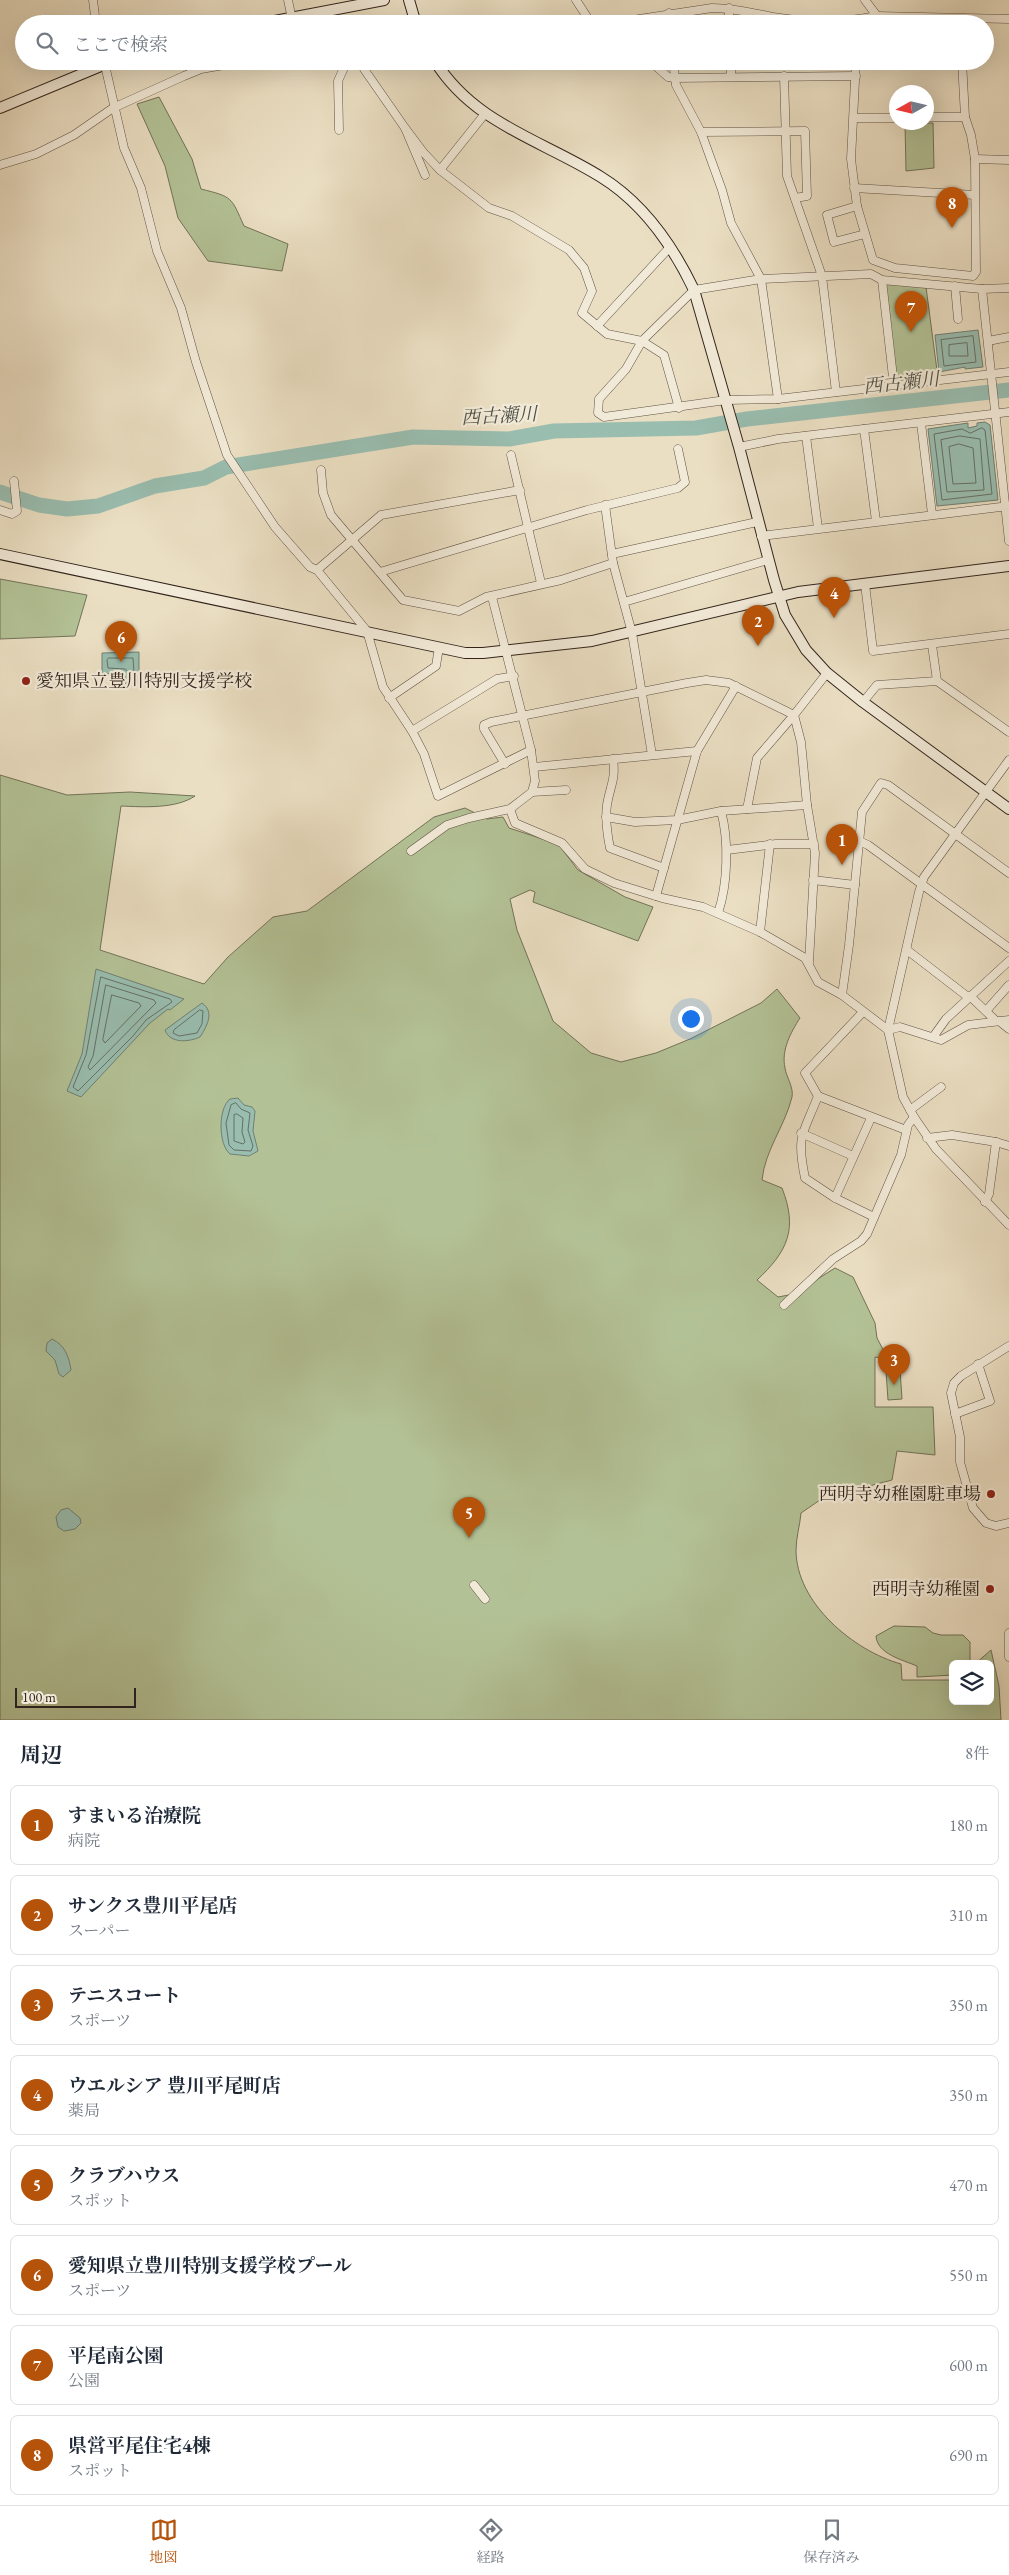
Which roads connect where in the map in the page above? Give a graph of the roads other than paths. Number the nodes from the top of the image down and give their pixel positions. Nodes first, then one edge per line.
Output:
1 (93, 0) edge
2 (288, 0) edge
3 (384, 0) edge
4 (409, 0) edge
5 (576, 0) edge
6 (866, 0) edge
7 (729, 8) junction
8 (669, 13) joint
9 (95, 15) edge
10 (291, 15) edge
11 (318, 15) edge
12 (413, 15) edge
13 (586, 15) edge
14 (658, 15) edge
15 (729, 15) edge
16 (773, 15) edge
17 (876, 15) edge
18 (1009, 19) edge
19 (994, 20) edge
20 (88, 70) edge
21 (108, 70) edge
22 (199, 70) edge
23 (342, 70) edge
24 (365, 70) edge
25 (442, 70) edge
26 (660, 70) edge
27 (674, 70) edge
28 (731, 70) edge
29 (856, 70) edge
30 (962, 70) edge
31 (731, 76) junction
32 (784, 76) junction
33 (856, 76) junction
34 (675, 78) junction
35 (0, 108) edge
36 (113, 108) junction
37 (484, 115) junction
38 (934, 117) edge
39 (965, 117) junction
40 (854, 118) junction
41 (889, 118) edge
42 (405, 128) junction
43 (339, 130) dead end
44 (700, 132) junction
45 (785, 132) junction
46 (975, 159) junction
47 (1009, 160) edge
48 (0, 165) edge
49 (438, 168) junction
50 (854, 188) junction
51 (974, 195) junction
52 (795, 198) junction
53 (857, 206) junction
54 (865, 234) junction
55 (670, 248) junction
56 (822, 276) junction
57 (760, 279) junction
58 (882, 280) junction
59 (955, 286) junction
60 (982, 288) junction
61 (1009, 288) edge
62 (694, 290) junction
63 (958, 319) dead end
64 (597, 326) junction
65 (1009, 337) edge
66 (642, 341) junction
67 (988, 341) junction
68 (1009, 372) edge
69 (991, 378) junction
70 (894, 386) junction
71 (836, 392) junction
72 (778, 399) junction
73 (727, 405) junction
74 (679, 408) junction
75 (1009, 412) edge
76 (994, 413) junction
77 (921, 423) junction
78 (864, 429) junction
79 (806, 436) junction
80 (739, 447) junction
81 (678, 449) dead end
82 (511, 455) dead end
83 (321, 470) dead end
84 (14, 480) dead end
85 (520, 490) junction
86 (605, 505) junction
87 (1007, 506) edge
88 (0, 510) edge
89 (932, 514) junction
90 (876, 521) junction
91 (757, 522) junction
92 (530, 527) junction
93 (818, 528) junction
94 (761, 536) junction
95 (352, 539) junction
96 (1009, 541) edge
97 (0, 554) edge
98 (612, 554) junction
99 (768, 560) junction
100 (613, 563) junction
101 (1009, 566) edge
102 (317, 570) junction
103 (380, 572) junction
104 (541, 583) junction
105 (865, 584) junction
106 (492, 596) junction
107 (779, 596) junction
108 (624, 602) junction
109 (367, 631) junction
110 (632, 633) junction
111 (1009, 634) edge
112 (932, 645) junction
113 (439, 647) junction
114 (508, 651) junction
115 (827, 673) junction
116 (514, 676) junction
117 (937, 681) junction
118 (736, 686) junction
119 (641, 691) junction
120 (389, 698) junction
121 (863, 702) junction
122 (522, 714) junction
123 (794, 715) junction
124 (412, 731) junction
125 (1009, 732) edge
126 (532, 750) junction
127 (697, 750) junction
128 (652, 755) junction
129 (613, 759) junction
130 (1009, 760) edge
131 (505, 764) junction
132 (534, 767) junction
133 (566, 790) dead end
134 (532, 792) junction
135 (985, 792) junction
136 (807, 805) junction
137 (510, 809) junction
138 (747, 809) junction
139 (1009, 809) edge
140 (721, 812) junction
141 (606, 817) junction
142 (677, 820) junction
143 (956, 834) junction
144 (859, 841) junction
145 (770, 844) junction
146 (814, 844) junction
147 (727, 850) junction
148 (411, 851) dead end
149 (664, 868) junction
150 (1009, 873) edge
151 (812, 880) junction
152 (922, 884) junction
153 (855, 885) junction
154 (656, 896) junction
155 (718, 913) junction
156 (760, 932) junction
157 (1009, 948) edge
158 (907, 950) junction
159 (1009, 961) edge
160 (808, 962) junction
161 (1009, 985) edge
162 (842, 995) junction
163 (969, 997) junction
164 (986, 1011) junction
165 (863, 1012) junction
166 (1009, 1020) edge
167 (997, 1021) junction
168 (1009, 1029) edge
169 (888, 1030) junction
170 (933, 1037) junction
171 (941, 1087) dead end
172 (818, 1096) junction
173 (912, 1114) junction
174 (871, 1118) junction
175 (906, 1130) junction
176 (801, 1133) junction
177 (928, 1138) junction
178 (996, 1142) junction
179 (1009, 1146) edge
180 (853, 1156) junction
181 (835, 1198) junction
182 (985, 1202) junction
183 (874, 1216) junction
184 (1009, 1225) edge
185 (784, 1305) dead end
186 (1009, 1346) edge
187 (978, 1364) junction
188 (955, 1414) junction
189 (1009, 1523) edge
190 (474, 1585) dead end
191 (485, 1599) dead end
192 (1009, 1633) edge
193 (1009, 1657) edge

1 - 9 street
2 - 10 street
3 - 11 street
4 - 12 street
5 - 13 street
6 - 17 street
7 - 8 street
7 - 15 street
7 - 16 street
8 - 14 street
18 - 19 street
20 - 35 street
21 - 36 street
22 - 36 street
23 - 43 street
24 - 42 street
25 - 37 street
26 - 34 street
27 - 34 street
28 - 31 street
29 - 33 street
30 - 39 street
31 - 32 street
31 - 34 street
32 - 33 street
32 - 45 street
33 - 40 street
34 - 44 street
36 - 48 street
36 - 102 street
37 - 49 street
37 - 55 street
38 - 39 street
39 - 46 street
40 - 41 street
40 - 50 street
42 - 49 street
42 - 49 street
44 - 45 street
44 - 57 street
45 - 52 street
45 - 52 street
46 - 47 street
46 - 51 street
49 - 64 street
50 - 51 street
50 - 53 street
51 - 54 street
52 - 56 street
53 - 54 street
53 - 54 street
55 - 62 street
55 - 64 street
56 - 57 street
56 - 58 street
56 - 71 street
57 - 62 street
57 - 72 street
58 - 59 street
58 - 70 street
59 - 60 street
59 - 63 street
60 - 61 street
60 - 67 street
62 - 66 street
62 - 73 street
64 - 66 street
65 - 67 street
66 - 74 street
66 - 74 street
67 - 69 street
68 - 69 street
69 - 70 street
69 - 76 street
70 - 71 street
71 - 72 street
72 - 73 street
73 - 74 street
73 - 80 street
75 - 76 street
76 - 77 street
76 - 87 street
77 - 78 street
77 - 89 street
78 - 79 street
78 - 90 street
79 - 80 street
79 - 93 street
80 - 91 street
81 - 86 street
82 - 85 street
83 - 95 street
84 - 88 street
85 - 92 street
85 - 95 street
86 - 92 street
86 - 98 street
87 - 89 street
87 - 96 street
89 - 90 street
90 - 93 street
91 - 94 street
91 - 98 street
92 - 103 street
92 - 104 street
93 - 94 street
94 - 99 street
95 - 102 street
95 - 103 street
97 - 109 street
98 - 100 street
99 - 107 street
99 - 108 street
100 - 104 street
100 - 108 street
101 - 105 street
102 - 109 street
103 - 106 street
104 - 106 street
105 - 107 street
105 - 112 street
106 - 114 street
107 - 110 street
107 - 115 street
108 - 110 street
109 - 113 street
109 - 120 street
110 - 114 street
110 - 119 street
111 - 112 street
112 - 117 street
113 - 114 street
113 - 120 street
114 - 116 street
115 - 121 street
115 - 123 street
116 - 122 street
116 - 124 street
117 - 121 street
117 - 125 street
118 - 119 street
118 - 123 street
118 - 127 street
119 - 122 street
119 - 128 street
120 - 124 street
121 - 135 street
122 - 126 street
122 - 131 street
123 - 136 street
123 - 138 street
124 - 131 street
126 - 131 street
126 - 132 street
127 - 128 street
127 - 142 street
128 - 129 street
129 - 132 street
129 - 141 street
130 - 135 street
132 - 134 street
133 - 134 street
134 - 137 street
135 - 139 street
135 - 143 street
136 - 138 street
136 - 146 street
137 - 148 street
137 - 154 street
138 - 140 street
140 - 142 street
140 - 147 street
141 - 142 street
141 - 149 street
142 - 149 street
143 - 144 street
143 - 150 street
143 - 152 street
144 - 152 street
144 - 153 street
145 - 146 street
145 - 147 street
145 - 156 street
146 - 151 street
147 - 155 street
149 - 154 street
151 - 153 street
151 - 160 street
152 - 157 street
152 - 158 street
153 - 162 street
154 - 155 street
155 - 156 street
156 - 160 street
158 - 163 street
158 - 169 street
159 - 163 street
160 - 162 street
161 - 164 street
162 - 165 street
163 - 164 street
163 - 170 street
164 - 167 street
165 - 169 street
165 - 172 street
166 - 167 street
167 - 168 street
167 - 170 street
169 - 170 street
169 - 173 street
171 - 173 street
172 - 174 street
172 - 176 street
173 - 175 street
173 - 177 street
174 - 175 street
174 - 180 street
175 - 183 street
176 - 180 street
176 - 181 street
177 - 178 street
177 - 182 street
178 - 179 street
178 - 182 street
180 - 181 street
181 - 183 street
182 - 184 street
183 - 185 street
186 - 187 street
187 - 188 street
187 - 188 street
188 - 189 street
190 - 191 street
192 - 193 street

